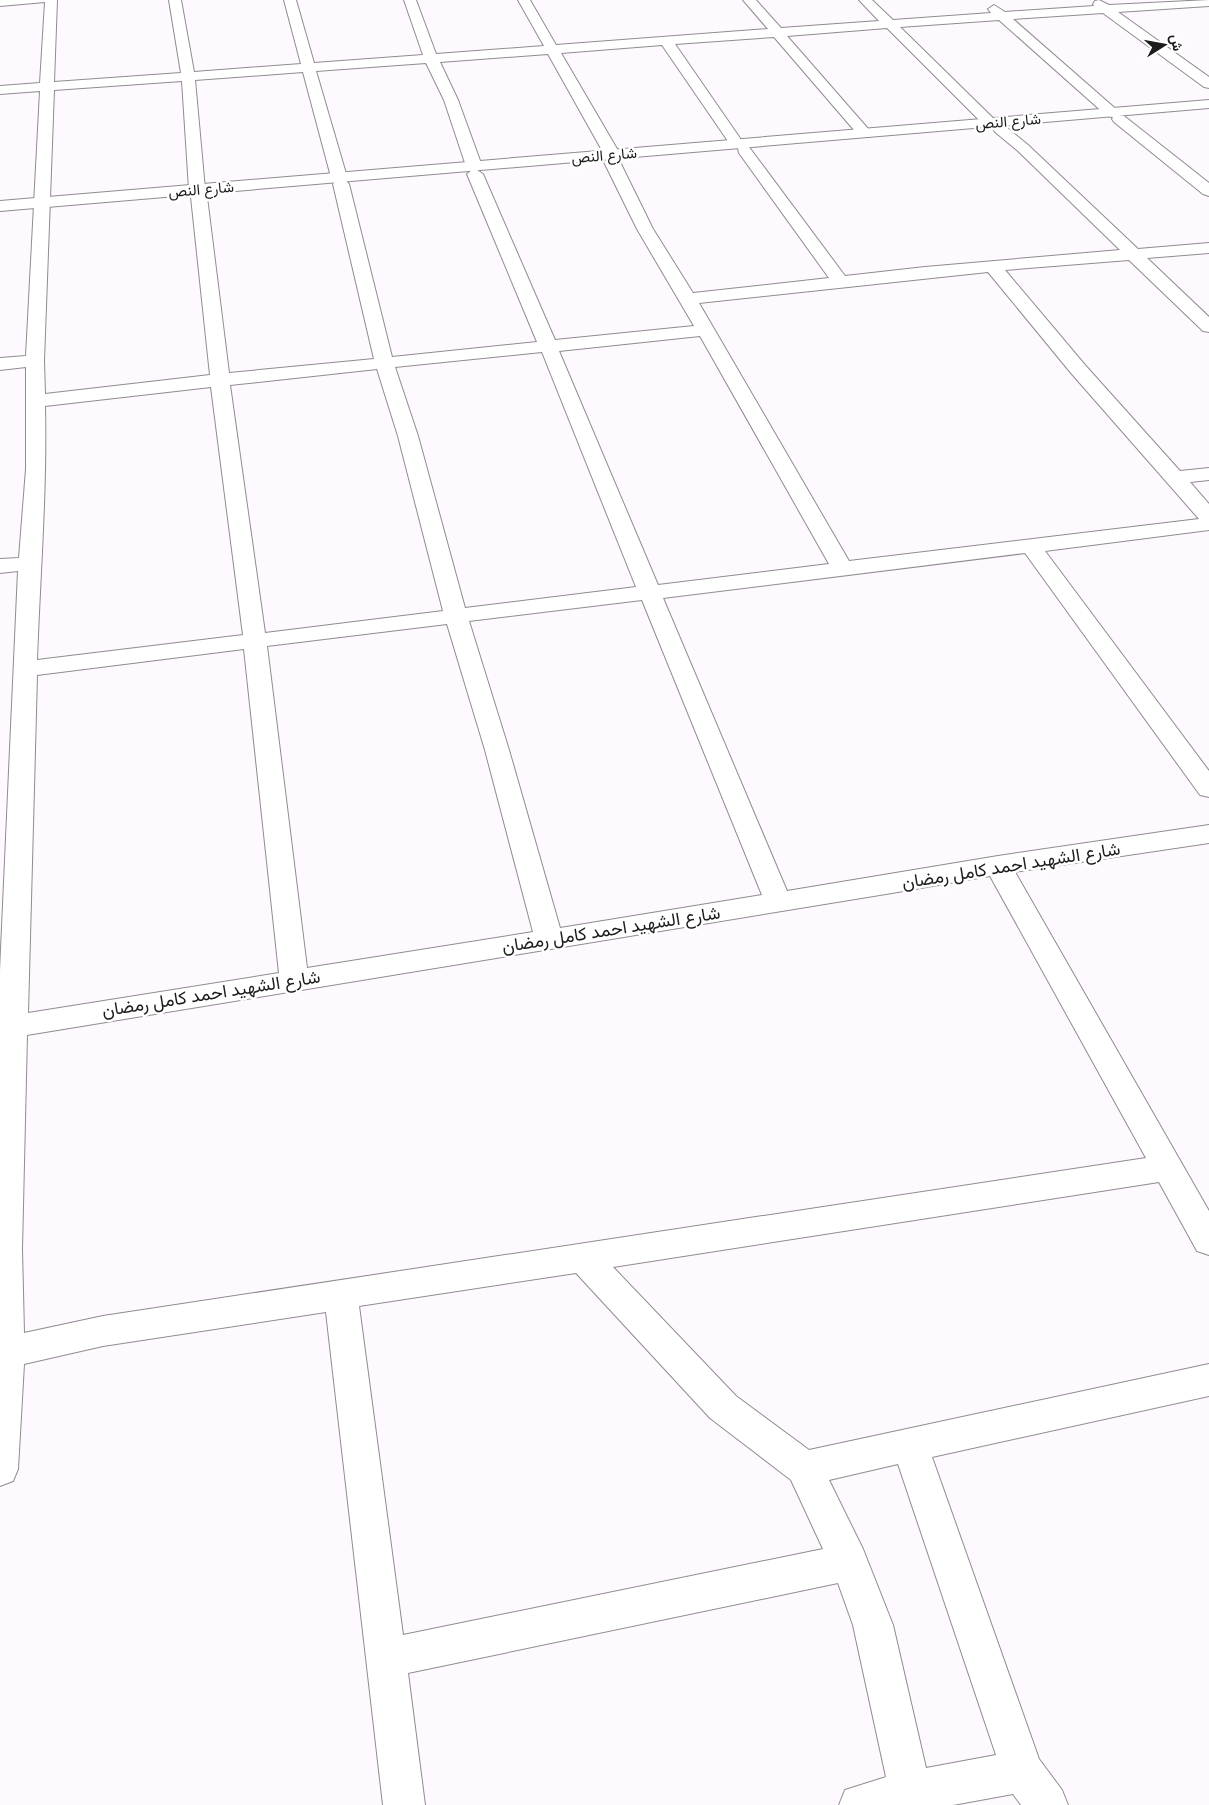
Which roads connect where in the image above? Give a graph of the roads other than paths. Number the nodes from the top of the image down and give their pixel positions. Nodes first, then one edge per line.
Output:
1 (40, 0) edge
2 (51, 0) edge
3 (175, 0) edge
4 (290, 0) edge
5 (410, 0) edge
6 (524, 0) edge
7 (749, 0) edge
8 (865, 0) edge
9 (983, 0) edge
10 (1094, 0) edge
11 (0, 2) edge
12 (1209, 2) edge
13 (1106, 9) junction
14 (1003, 16) junction
15 (889, 25) junction
16 (779, 33) junction
17 (666, 41) junction
18 (551, 49) junction
19 (431, 58) junction
20 (308, 67) junction
21 (188, 76) junction
22 (1209, 84) edge
23 (46, 86) junction
24 (0, 90) edge
25 (1209, 104) edge
26 (1209, 112) edge
27 (1115, 116) junction
28 (995, 126) junction
29 (865, 134) junction
30 (740, 147) junction
31 (612, 158) junction
32 (474, 170) junction
33 (340, 181) junction
34 (1209, 191) edge
35 (198, 193) junction
36 (0, 206) edge
37 (42, 206) junction
38 (0, 213) edge
39 (1209, 248) edge
40 (1133, 254) junction
41 (993, 267) junction
42 (841, 282) junction
43 (688, 299) junction
44 (1209, 326) edge
45 (705, 330) junction
46 (549, 346) junction
47 (35, 361) junction
48 (0, 364) edge
49 (385, 364) junction
50 (220, 380) junction
51 (36, 401) junction
52 (1209, 474) edge
53 (1175, 478) junction
54 (1209, 517) edge
55 (1209, 524) edge
56 (1031, 546) junction
57 (30, 563) junction
58 (0, 566) edge
59 (842, 568) junction
60 (650, 593) junction
61 (456, 617) junction
62 (255, 642) junction
63 (25, 669) junction
64 (1209, 789) edge
65 (1209, 834) edge
66 (10, 845) edge
67 (998, 865) junction
68 (778, 902) junction
69 (549, 939) junction
70 (294, 980) junction
71 (14, 1026) junction
72 (1168, 1168) junction
73 (1209, 1241) edge
74 (582, 1257) junction
75 (341, 1295) junction
76 (3, 1353) edge
77 (1209, 1380) edge
78 (910, 1445) junction
79 (804, 1468) junction
80 (0, 1469) edge
81 (849, 1562) junction
82 (386, 1658) junction
83 (1022, 1771) junction
84 (910, 1792) junction
85 (404, 1805) edge
86 (860, 1805) edge
87 (1047, 1805) edge

1 - 11 street
2 - 23 street
3 - 21 street
4 - 20 street
5 - 19 street
6 - 18 street
7 - 16 street
8 - 15 street
9 - 14 street
10 - 13 street
12 - 13 street
13 - 14 street
13 - 22 street
14 - 15 street
14 - 27 street
15 - 16 street
15 - 28 street
16 - 17 street
16 - 29 street
17 - 18 street
17 - 30 street
18 - 19 street
18 - 31 street
19 - 20 street
19 - 32 street
20 - 21 street
20 - 33 street
21 - 23 street
21 - 35 street
23 - 24 street
23 - 37 street
25 - 27 street, شارع النص
26 - 27 street, شارع النص
27 - 28 street, شارع النص
27 - 34 street
28 - 29 street, شارع النص
28 - 30 street, شارع النص
28 - 40 street
29 - 30 street, شارع النص
30 - 31 street, شارع النص
30 - 42 street
31 - 32 street, شارع النص
31 - 43 street
32 - 33 street, شارع النص
32 - 46 street
33 - 35 street, شارع النص
33 - 49 street
35 - 37 street, شارع النص
35 - 50 street
36 - 37 street, شارع النص
37 - 38 street, شارع النص
37 - 47 street
39 - 40 street
40 - 41 street
40 - 44 street
41 - 42 street
41 - 53 street
42 - 43 street
43 - 45 street
45 - 46 street
45 - 59 street
46 - 49 street
46 - 60 street
47 - 48 street
47 - 51 street
49 - 50 street
49 - 61 street
50 - 51 street
50 - 62 street
51 - 57 street
52 - 53 street
53 - 54 street
55 - 56 street
56 - 59 street
56 - 64 street
57 - 58 street
57 - 63 street
59 - 60 street
60 - 61 street
60 - 68 street
61 - 62 street
61 - 69 street
62 - 63 street
62 - 70 street
63 - 66 street
65 - 67 street, شارع الشهيد احمد كامل رمضان
66 - 71 street
67 - 68 street, شارع الشهيد احمد كامل رمضان
67 - 72 street
68 - 69 street, شارع الشهيد احمد كامل رمضان
69 - 70 street, شارع الشهيد احمد كامل رمضان
70 - 71 street, شارع الشهيد احمد كامل رمضان
71 - 76 street
72 - 73 street
72 - 74 street
74 - 75 street
74 - 79 street
75 - 76 street
75 - 82 street
76 - 80 street
77 - 78 street
78 - 79 street
78 - 83 street
79 - 81 street
81 - 82 street
81 - 84 street
82 - 85 street
83 - 84 street
83 - 87 street
84 - 86 street

